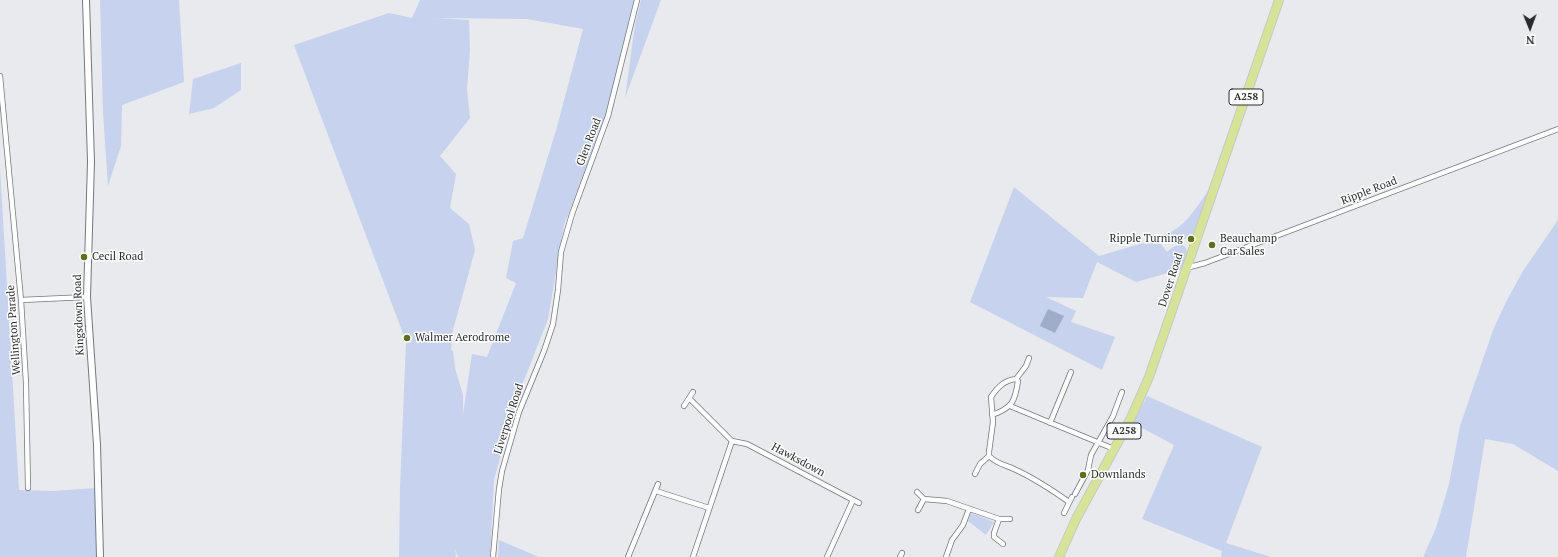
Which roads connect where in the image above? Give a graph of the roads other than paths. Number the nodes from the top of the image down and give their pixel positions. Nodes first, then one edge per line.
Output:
1 (86, 0) edge
2 (637, 0) edge
3 (1279, 0) edge
4 (0, 76) edge
5 (1558, 129) edge
6 (1186, 268) junction
7 (558, 290) joint
8 (87, 297) junction
9 (21, 300) junction
10 (1029, 358) dead end
11 (1071, 372) dead end
12 (1016, 379) junction
13 (694, 392) dead end
14 (1122, 392) dead end
15 (689, 398) junction
16 (684, 406) dead end
17 (1010, 406) junction
18 (992, 415) junction
19 (1050, 423) junction
20 (732, 441) junction
21 (1098, 443) junction
22 (1114, 449) junction
23 (989, 456) junction
24 (975, 474) dead end
25 (658, 484) dead end
26 (28, 488) dead end
27 (656, 491) junction
28 (917, 492) dead end
29 (924, 499) junction
30 (853, 500) junction
31 (1069, 502) junction
32 (859, 503) dead end
33 (709, 508) junction
34 (969, 509) junction
35 (918, 510) dead end
36 (1064, 513) dead end
37 (999, 519) junction
38 (1010, 519) dead end
39 (1003, 544) dead end
40 (100, 557) edge
41 (493, 557) edge
42 (628, 557) edge
43 (692, 557) edge
44 (827, 557) edge
45 (946, 557) edge
46 (1059, 557) edge

1 - 8 street, Kingsdown Road
2 - 7 street, Glen Road
3 - 6 main road, Dover Road / A258
4 - 9 street, Wellington Parade
5 - 6 street, Ripple Road
6 - 22 main road, Dover Road / A258
7 - 41 street, Liverpool Road
8 - 9 street
8 - 40 street, Kingsdown Road
9 - 26 street, Wellington Parade
10 - 12 street
11 - 19 street
12 - 17 street
12 - 18 street
13 - 15 street
14 - 21 street
15 - 16 street
15 - 20 street, Hawksdown
17 - 18 street
17 - 19 street
18 - 23 street
19 - 21 street
20 - 30 street, Hawksdown
20 - 33 street
21 - 22 street
21 - 31 street
22 - 46 main road, Dover Road / A258
23 - 24 street
23 - 31 street
25 - 27 street
27 - 33 street
27 - 42 street
28 - 29 street
29 - 34 street
29 - 35 street
30 - 32 street, Hawksdown
30 - 44 street
31 - 36 street
33 - 43 street
34 - 37 street
34 - 45 street
37 - 38 street
37 - 39 street

